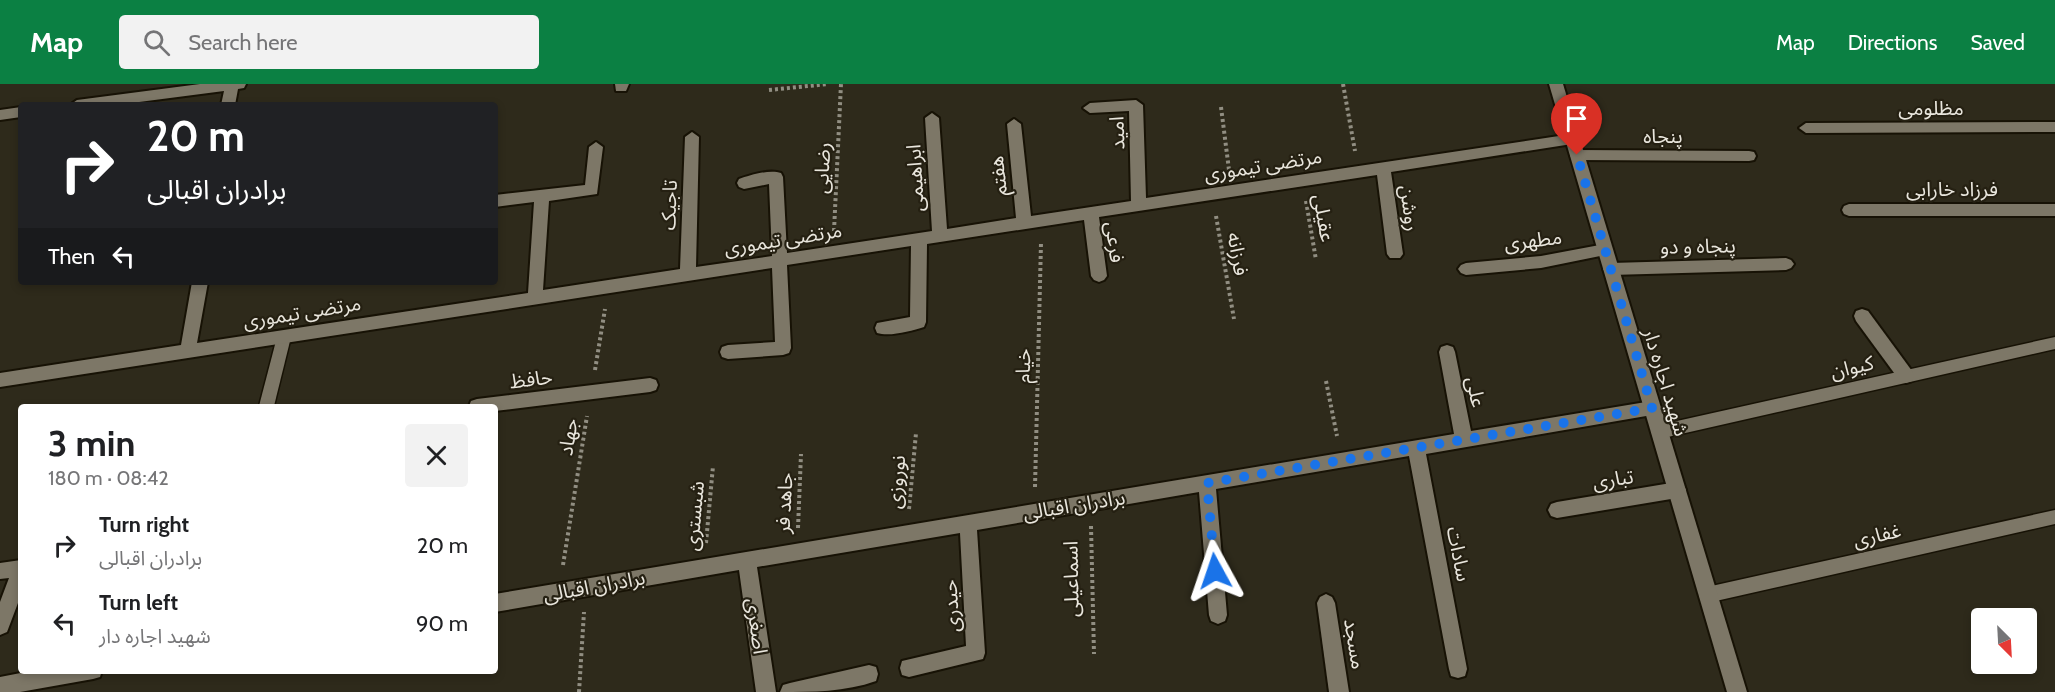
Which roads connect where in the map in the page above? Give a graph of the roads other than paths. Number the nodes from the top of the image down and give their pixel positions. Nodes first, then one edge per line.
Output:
1 (234, 84) edge
2 (1556, 84) edge
3 (99, 102) edge
4 (229, 102) edge
5 (1090, 108) dead end
6 (18, 112) edge
7 (0, 115) edge
8 (932, 118) dead end
9 (1014, 124) dead end
10 (2055, 127) edge
11 (1806, 128) dead end
12 (692, 137) dead end
13 (596, 147) dead end
14 (1574, 147) junction
15 (1749, 156) dead end
16 (1383, 168) junction
17 (744, 183) dead end
18 (542, 196) junction
19 (498, 201) edge
20 (1139, 206) junction
21 (1849, 210) dead end
22 (2055, 210) edge
23 (1090, 213) junction
24 (1024, 223) junction
25 (940, 236) junction
26 (919, 240) junction
27 (1605, 250) junction
28 (1395, 254) dead end
29 (780, 261) junction
30 (1786, 264) dead end
31 (1466, 269) dead end
32 (1611, 269) junction
33 (687, 275) junction
34 (1099, 276) dead end
35 (199, 285) edge
36 (535, 298) junction
37 (1862, 316) dead end
38 (883, 328) dead end
39 (284, 337) junction
40 (2055, 343) edge
41 (188, 351) junction
42 (728, 352) dead end
43 (1447, 352) dead end
44 (1906, 376) junction
45 (0, 380) edge
46 (650, 385) dead end
47 (267, 404) edge
48 (493, 404) edge
49 (1652, 408) junction
50 (1659, 432) junction
51 (1464, 440) junction
52 (1416, 448) junction
53 (1207, 483) junction
54 (1677, 490) junction
55 (1557, 510) dead end
56 (2055, 517) edge
57 (968, 523) junction
58 (747, 561) junction
59 (18, 570) edge
60 (0, 571) edge
61 (18, 578) edge
62 (1707, 595) junction
63 (498, 602) edge
64 (1326, 603) dead end
65 (1218, 615) dead end
66 (0, 627) edge
67 (909, 668) dead end
68 (1458, 669) dead end
69 (70, 674) edge
70 (870, 674) dead end
71 (0, 686) edge
72 (766, 692) edge
73 (790, 692) edge
74 (1339, 692) edge
75 (1737, 692) edge

1 - 3 street
1 - 4 street
2 - 14 street, شهید اجاره دار
5 - 20 street, امید
6 - 7 street
8 - 25 street, ابراهیمی
9 - 24 street, هفتم
10 - 11 street, مظلومی
12 - 33 street, تاجیک
13 - 18 street
14 - 15 street, پنجاه
14 - 16 street, مرتضی تیموری
14 - 27 street, شهید اجاره دار
16 - 20 street, مرتضی تیموری
16 - 28 street, روشن
17 - 29 street
18 - 19 street
18 - 36 street
20 - 23 street, مرتضی تیموری
21 - 22 street, فرزاد خارابی
23 - 24 street, مرتضی تیموری
23 - 34 street, فرعی
24 - 25 street, مرتضی تیموری
25 - 26 street, مرتضی تیموری
26 - 29 street, مرتضی تیموری
26 - 38 street
27 - 31 street, مطهری
27 - 32 street, شهید اجاره دار
29 - 33 street, مرتضی تیموری
29 - 42 street
30 - 32 street, پنجاه و دو
32 - 49 street, شهید اجاره دار
33 - 36 street, مرتضی تیموری
35 - 41 street
36 - 39 street, مرتضی تیموری
37 - 44 street
39 - 41 street, مرتضی تیموری
39 - 47 lane
40 - 44 lane, کیوان
41 - 45 street, مرتضی تیموری
43 - 51 street, علی
44 - 50 lane, کیوان
46 - 48 street, حافظ
49 - 50 street, شهید اجاره دار
49 - 51 street, برادران اقبالی
50 - 54 street, شهید اجاره دار
51 - 52 street, برادران اقبالی
52 - 53 street, برادران اقبالی
52 - 68 street, سادات
53 - 57 street, برادران اقبالی
53 - 65 street
54 - 55 street, تباری
54 - 62 street, شهید اجاره دار
56 - 62 lane, غفاری
57 - 58 street, برادران اقبالی
57 - 67 street, حیدری
58 - 63 street, برادران اقبالی
58 - 72 street, اصغری
59 - 60 street
61 - 66 street
62 - 75 street, شهید اجاره دار
64 - 74 street, مسجد
69 - 71 street
70 - 73 street

